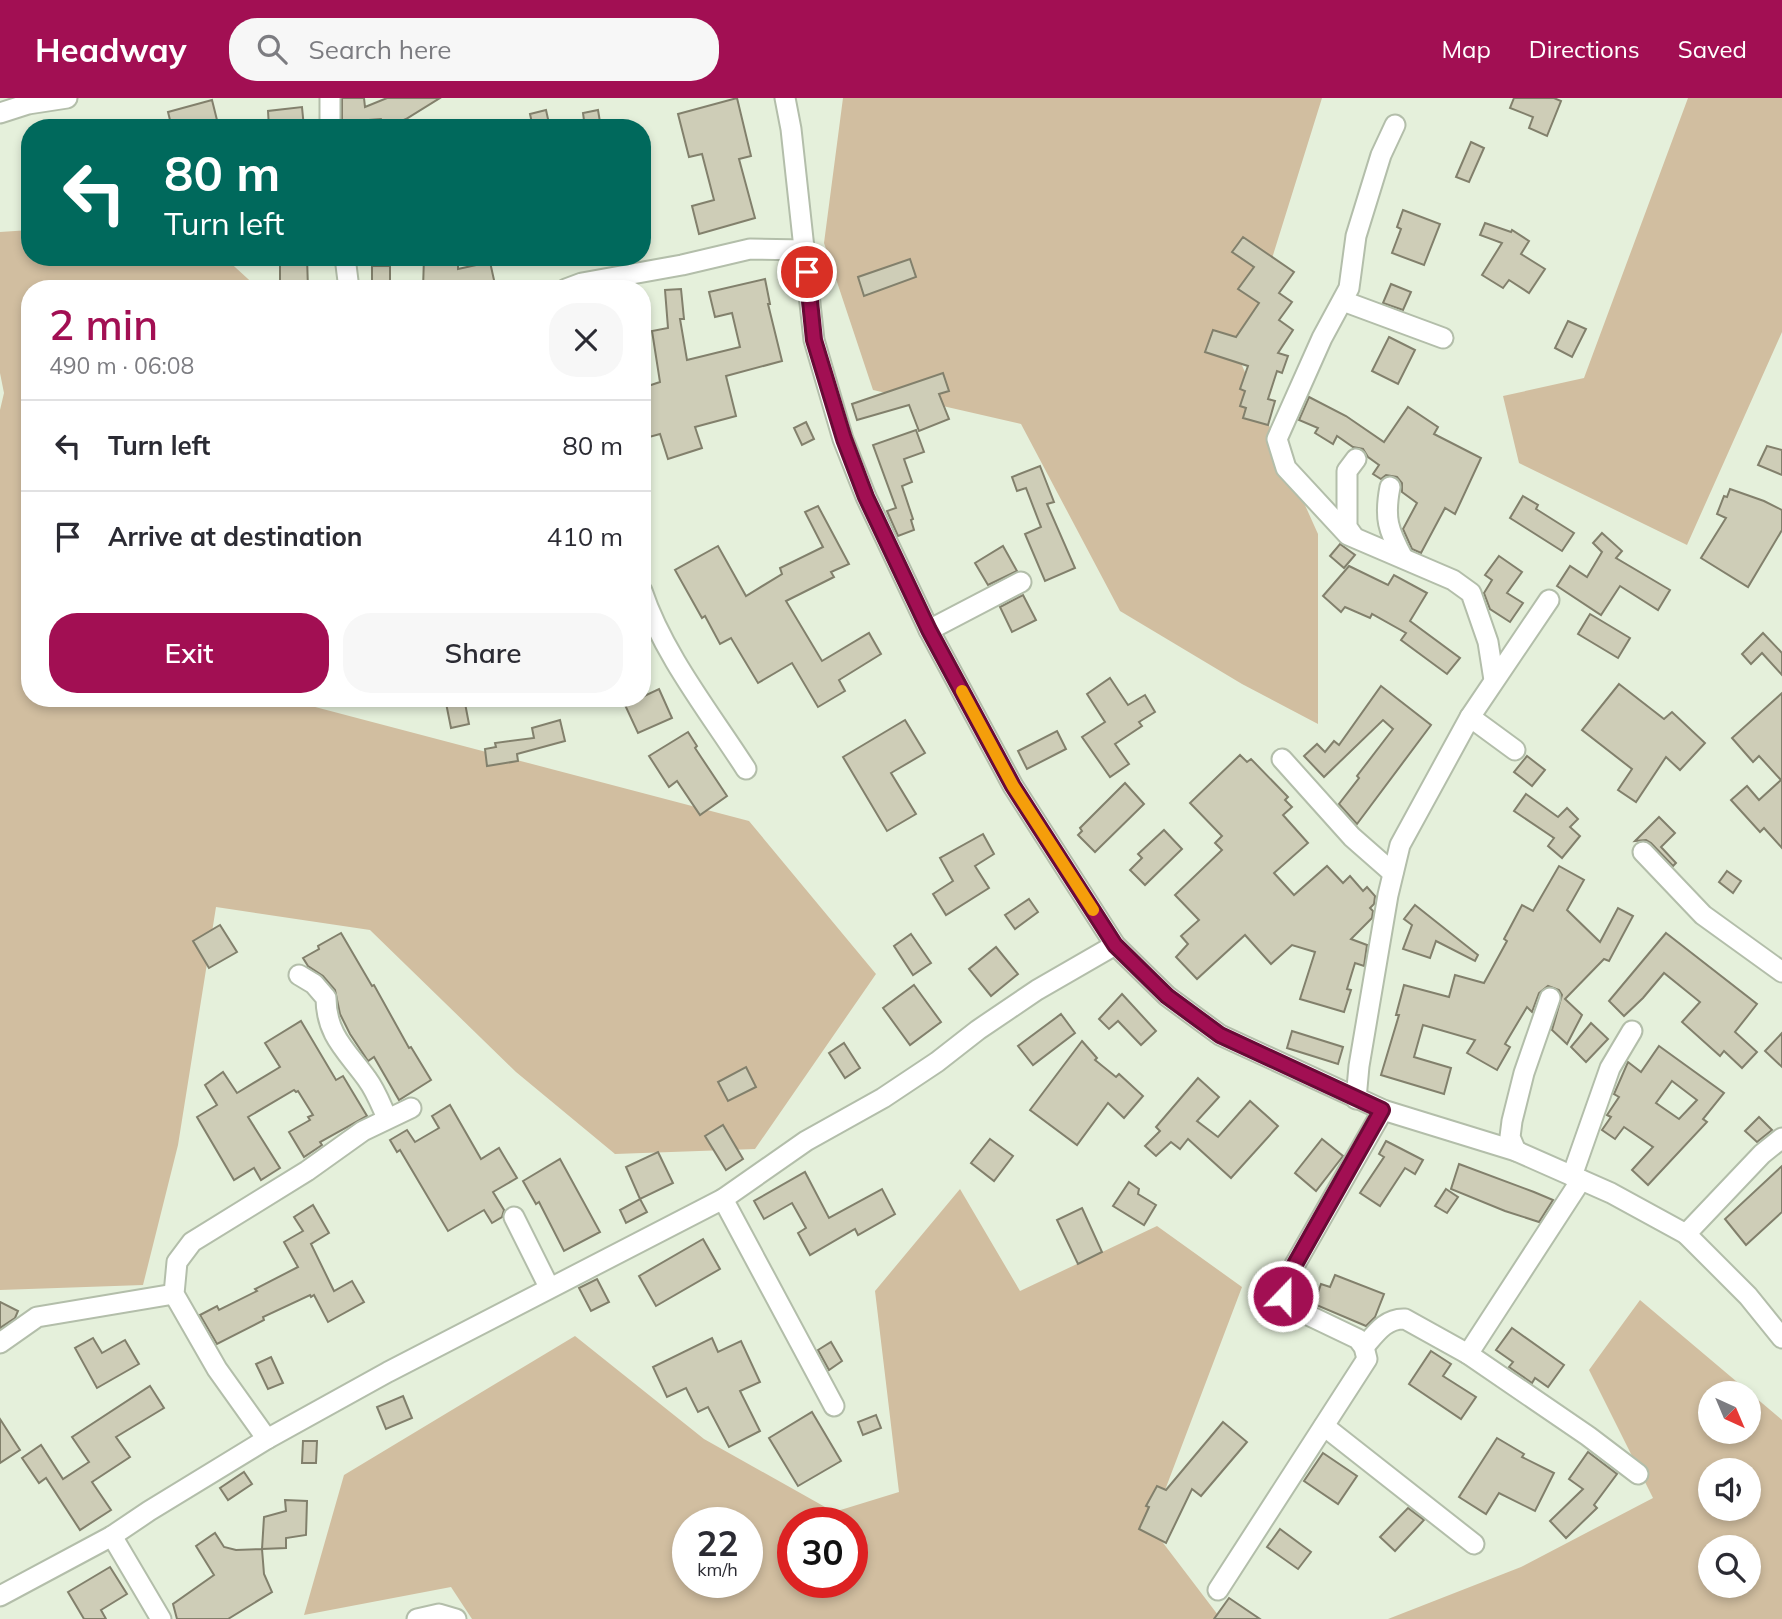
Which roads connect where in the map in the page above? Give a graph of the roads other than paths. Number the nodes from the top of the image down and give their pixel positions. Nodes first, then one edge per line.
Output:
1 (67, 98) edge
2 (330, 98) edge
3 (785, 98) edge
4 (0, 113) edge
5 (330, 119) edge
6 (1395, 125) dead end
7 (805, 250) junction
8 (610, 280) edge
9 (1343, 301) junction
10 (1443, 338) dead end
11 (1356, 459) dead end
12 (1390, 487) dead end
13 (1354, 538) junction
14 (1403, 558) junction
15 (1021, 582) dead end
16 (1549, 600) dead end
17 (651, 617) edge
18 (929, 630) junction
19 (1494, 680) junction
20 (1470, 717) junction
21 (1515, 750) dead end
22 (1282, 760) dead end
23 (746, 769) dead end
24 (1643, 852) dead end
25 (1393, 873) junction
26 (1115, 945) junction
27 (1782, 972) edge
28 (299, 975) dead end
29 (1550, 998) dead end
30 (1632, 1031) dead end
31 (1356, 1099) junction
32 (411, 1108) dead end
33 (1382, 1110) junction
34 (387, 1118) junction
35 (1782, 1138) edge
36 (1516, 1152) junction
37 (1577, 1178) junction
38 (723, 1199) junction
39 (514, 1217) dead end
40 (1686, 1234) junction
41 (549, 1287) junction
42 (174, 1294) junction
43 (1782, 1338) edge
44 (0, 1343) edge
45 (1364, 1347) junction
46 (1468, 1354) junction
47 (834, 1406) dead end
48 (1324, 1426) junction
49 (267, 1439) junction
50 (1638, 1474) dead end
51 (112, 1536) junction
52 (1474, 1544) dead end
53 (1218, 1590) dead end
54 (0, 1596) edge
55 (161, 1619) edge
56 (416, 1619) edge
57 (456, 1619) edge

1 - 4 street
2 - 5 street
3 - 7 street
6 - 9 street
7 - 8 street
7 - 18 street
9 - 10 street
9 - 13 street
11 - 13 street
12 - 14 street
13 - 14 street
14 - 19 street
15 - 18 street
16 - 19 street
17 - 23 street
18 - 26 street
19 - 20 street
20 - 21 street
20 - 25 street
22 - 25 street
24 - 27 street
25 - 31 street
26 - 31 street
26 - 38 street
28 - 34 street
29 - 36 street
30 - 37 street
31 - 33 street
32 - 34 street
33 - 36 street
33 - 45 street
34 - 42 street
35 - 40 street
36 - 37 street
37 - 40 street
37 - 46 street
38 - 41 street
38 - 47 street
39 - 41 street
40 - 43 street
41 - 49 street
42 - 44 street
42 - 49 street
45 - 46 street
45 - 48 street
46 - 50 street
48 - 52 street
48 - 53 street
49 - 51 street
51 - 54 street
51 - 55 street
56 - 57 street

